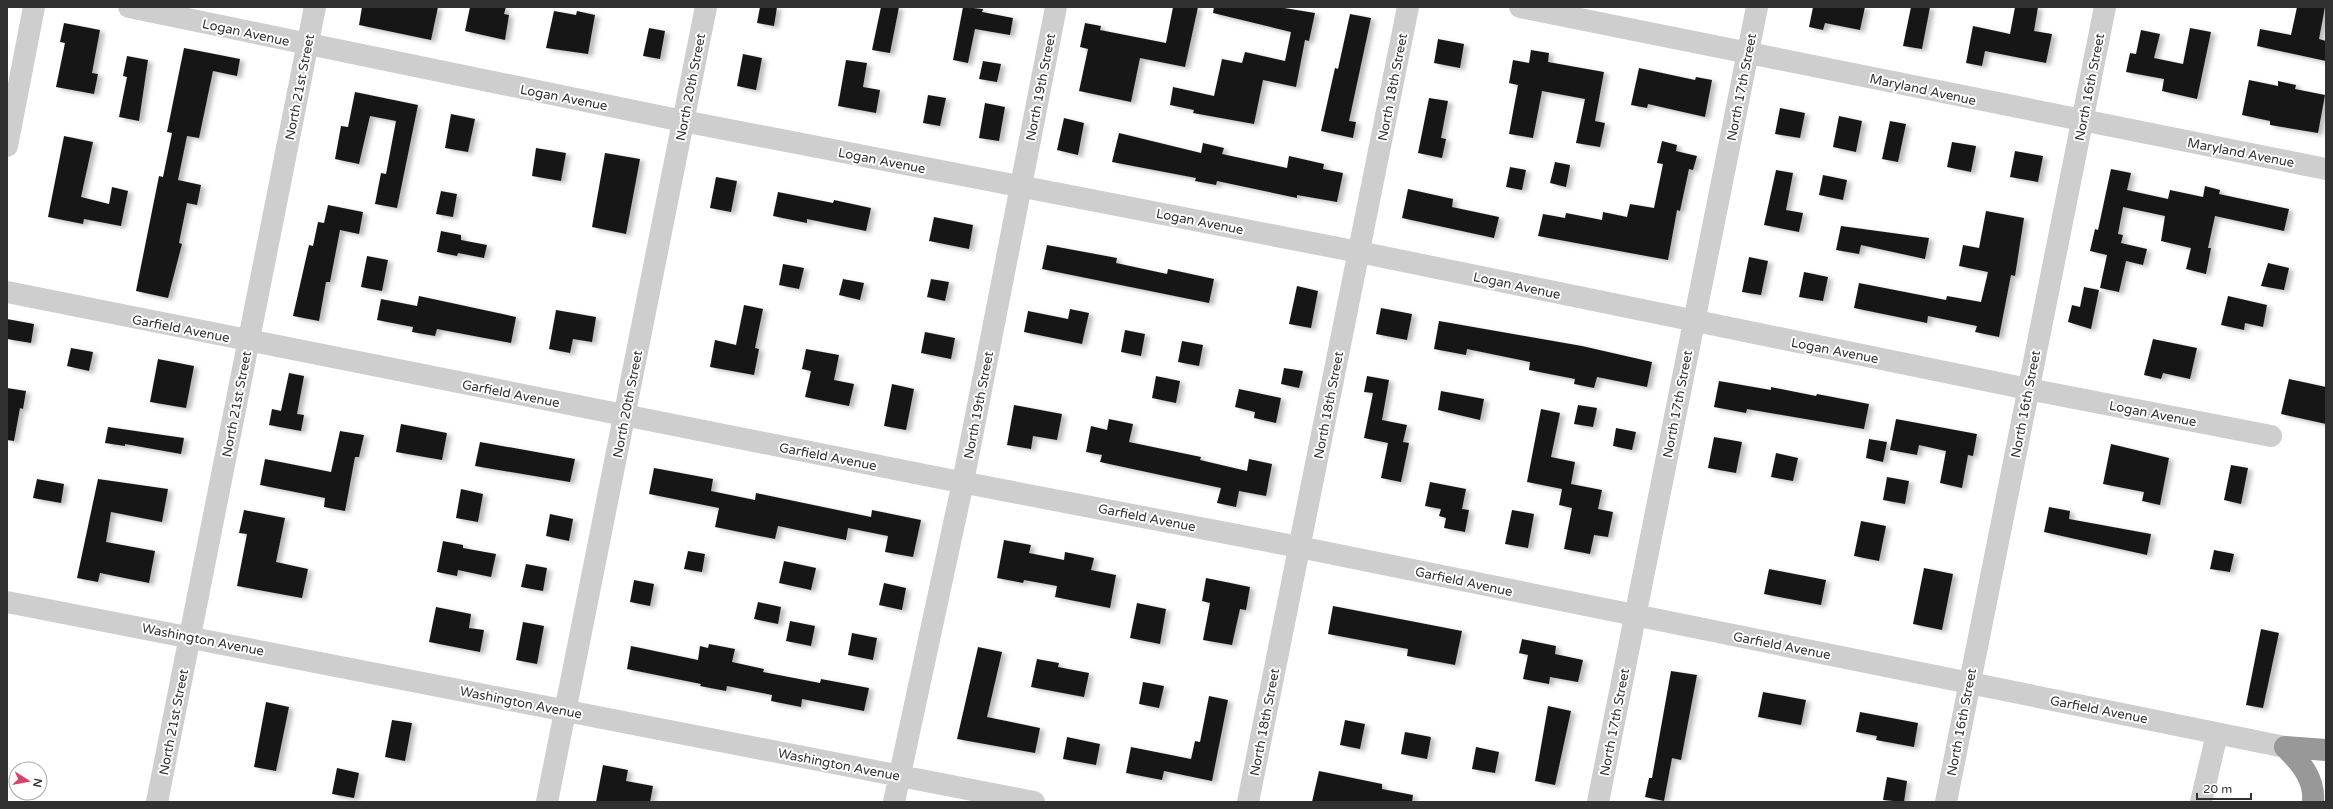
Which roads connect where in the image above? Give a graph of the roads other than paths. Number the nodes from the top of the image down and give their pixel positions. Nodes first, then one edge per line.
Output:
1 (34, 7) edge
2 (129, 7) edge
3 (315, 7) edge
4 (706, 7) edge
5 (1056, 7) edge
6 (1408, 7) edge
7 (1520, 7) edge
8 (1757, 7) edge
9 (2105, 7) edge
10 (308, 44) junction
11 (1748, 53) junction
12 (683, 121) junction
13 (2082, 121) junction
14 (7, 146) edge
15 (2326, 169) edge
16 (1021, 187) junction
17 (1359, 252) junction
18 (7, 292) edge
19 (1694, 322) junction
20 (248, 341) junction
21 (2028, 389) junction
22 (624, 416) junction
23 (2271, 436) dead end
24 (963, 482) junction
25 (1300, 547) junction
26 (7, 602) edge
27 (1635, 616) junction
28 (190, 637) junction
29 (1969, 683) junction
30 (565, 711) junction
31 (2217, 734) junction
32 (2285, 748) junction
33 (2326, 750) edge
34 (899, 776) junction
35 (157, 802) edge
36 (548, 802) edge
37 (894, 802) edge
38 (1034, 802) edge
39 (1248, 802) edge
40 (1598, 802) edge
41 (1946, 802) edge
42 (2201, 802) edge
43 (2313, 802) edge

1 - 14 street
2 - 10 street, Logan Avenue
3 - 10 street, North 21st Street
4 - 12 street, North 20th Street
5 - 16 street, North 19th Street
6 - 17 street, North 18th Street
7 - 11 street, Maryland Avenue
8 - 11 street, North 17th Street
9 - 13 street, North 16th Street
10 - 12 street, Logan Avenue
10 - 20 street, North 21st Street
11 - 13 street, Maryland Avenue
11 - 19 street, North 17th Street
12 - 16 street, Logan Avenue
12 - 22 street, North 20th Street
13 - 15 street, Maryland Avenue
13 - 21 street, North 16th Street
16 - 17 street, Logan Avenue
16 - 24 street, North 19th Street
17 - 19 street, Logan Avenue
17 - 25 street, North 18th Street
18 - 20 street, Garfield Avenue
19 - 21 street, Logan Avenue
19 - 27 street, North 17th Street
20 - 22 street, Garfield Avenue
20 - 28 street, North 21st Street
21 - 23 street, Logan Avenue
21 - 29 street, North 16th Street
22 - 24 street, Garfield Avenue
22 - 30 street, North 20th Street
24 - 25 street, Garfield Avenue
24 - 34 street, North 19th Street
25 - 27 street, Garfield Avenue
25 - 39 street, North 18th Street
26 - 28 street, Washington Avenue
27 - 29 street, Garfield Avenue
27 - 40 street, North 17th Street
28 - 30 street, Washington Avenue
28 - 35 street, North 21st Street
29 - 31 street, Garfield Avenue
29 - 41 street, North 16th Street
30 - 34 street, Washington Avenue
30 - 36 street, North 20th Street
31 - 32 street, Garfield Avenue
31 - 42 street
32 - 33 highway
32 - 43 highway
34 - 37 street, North 19th Street
34 - 38 street, Washington Avenue

